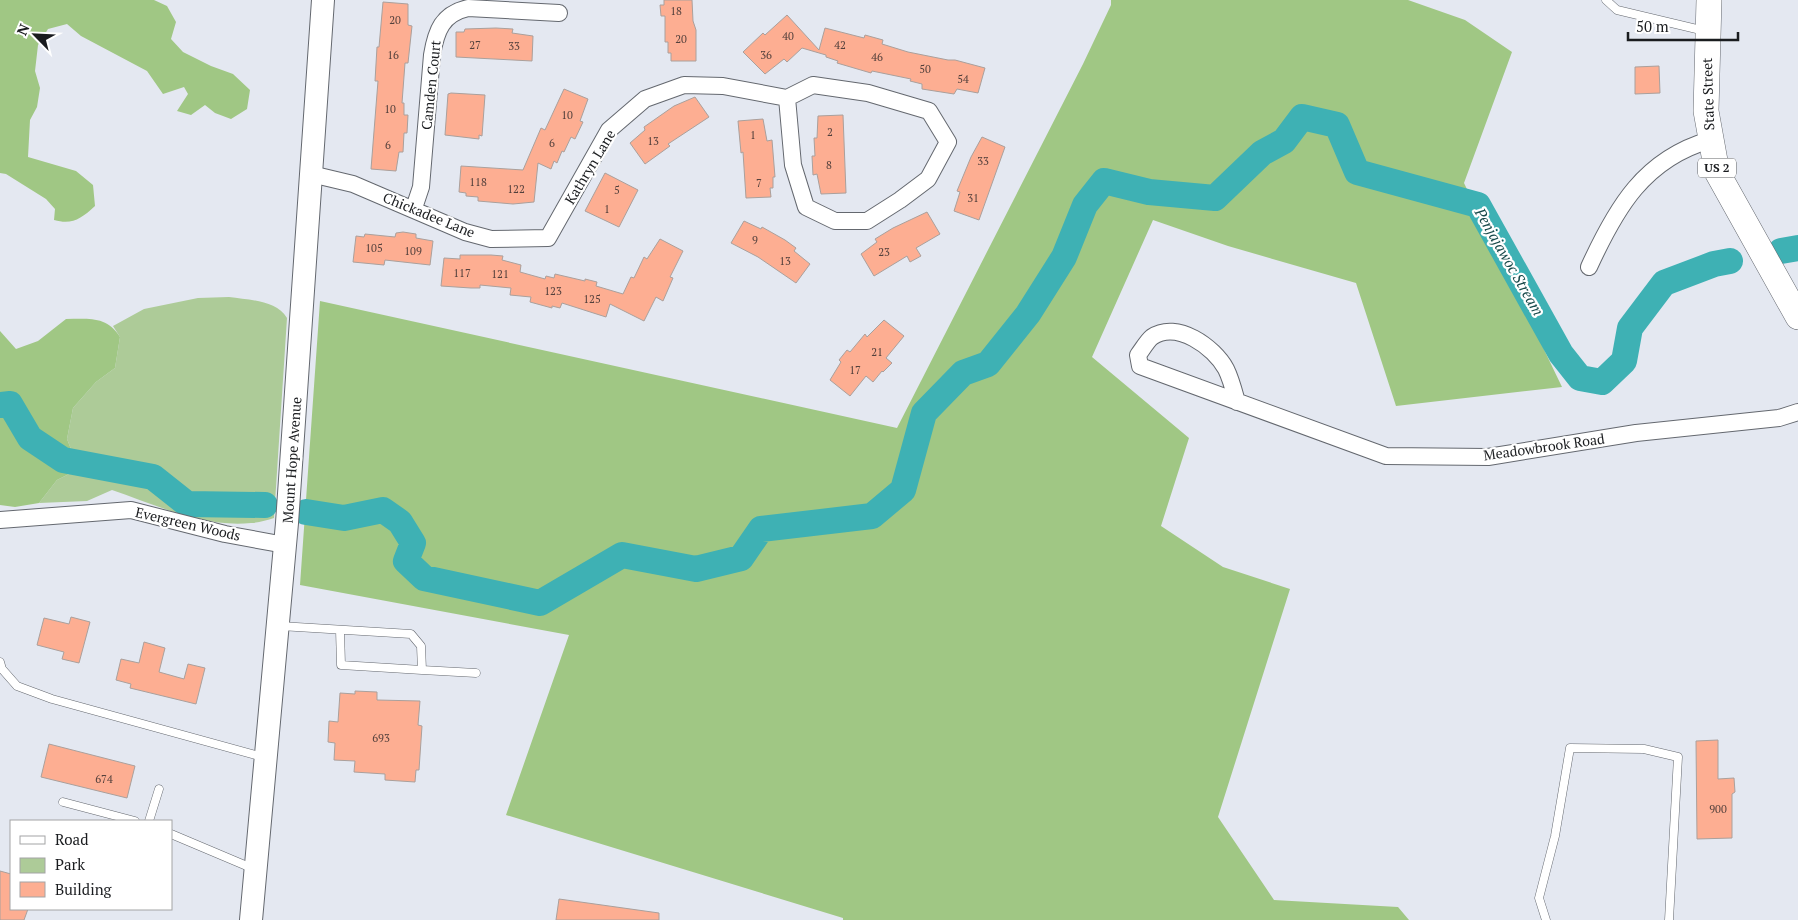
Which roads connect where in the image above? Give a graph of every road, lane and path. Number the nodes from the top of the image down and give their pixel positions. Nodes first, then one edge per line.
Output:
1 (323, 0) edge
2 (1606, 0) edge
3 (1709, 0) edge
4 (559, 13) dead end
5 (1707, 32) junction
6 (787, 98) junction
7 (1710, 140) junction
8 (311, 174) junction
9 (414, 208) junction
10 (548, 238) joint
11 (1589, 267) dead end
12 (1798, 317) edge
13 (1237, 402) junction
14 (1798, 412) edge
15 (0, 520) edge
16 (285, 545) junction
17 (278, 626) junction
18 (340, 630) junction
19 (1, 667) edge
20 (422, 670) junction
21 (476, 673) dead end
22 (266, 758) junction
23 (159, 789) dead end
24 (63, 802) dead end
25 (131, 820) edge
26 (149, 820) edge
27 (172, 834) edge
28 (256, 869) junction
29 (251, 920) edge
30 (1546, 920) edge
31 (1669, 920) edge

1 - 8 street, Mount Hope Avenue
2 - 5 lane
3 - 5 main road, State Street / US 2
4 - 9 street, Camden Court
5 - 7 main road, State Street / US 2
6 - 6 street
6 - 10 street, Kathryn Lane
7 - 11 street
7 - 12 main road, State Street / US 2
8 - 9 street, Chickadee Lane
8 - 16 street, Mount Hope Avenue
9 - 10 street, Chickadee Lane
13 - 13 street, Meadowbrook Road
13 - 14 street, Meadowbrook Road
15 - 16 street, Evergreen Woods
16 - 17 street, Mount Hope Avenue
17 - 18 lane
17 - 22 street, Mount Hope Avenue
18 - 20 lane
18 - 20 lane
19 - 22 lane
20 - 21 lane
22 - 28 street, Mount Hope Avenue
23 - 26 lane
24 - 25 lane
27 - 28 lane
28 - 29 street, Mount Hope Avenue
30 - 31 lane

